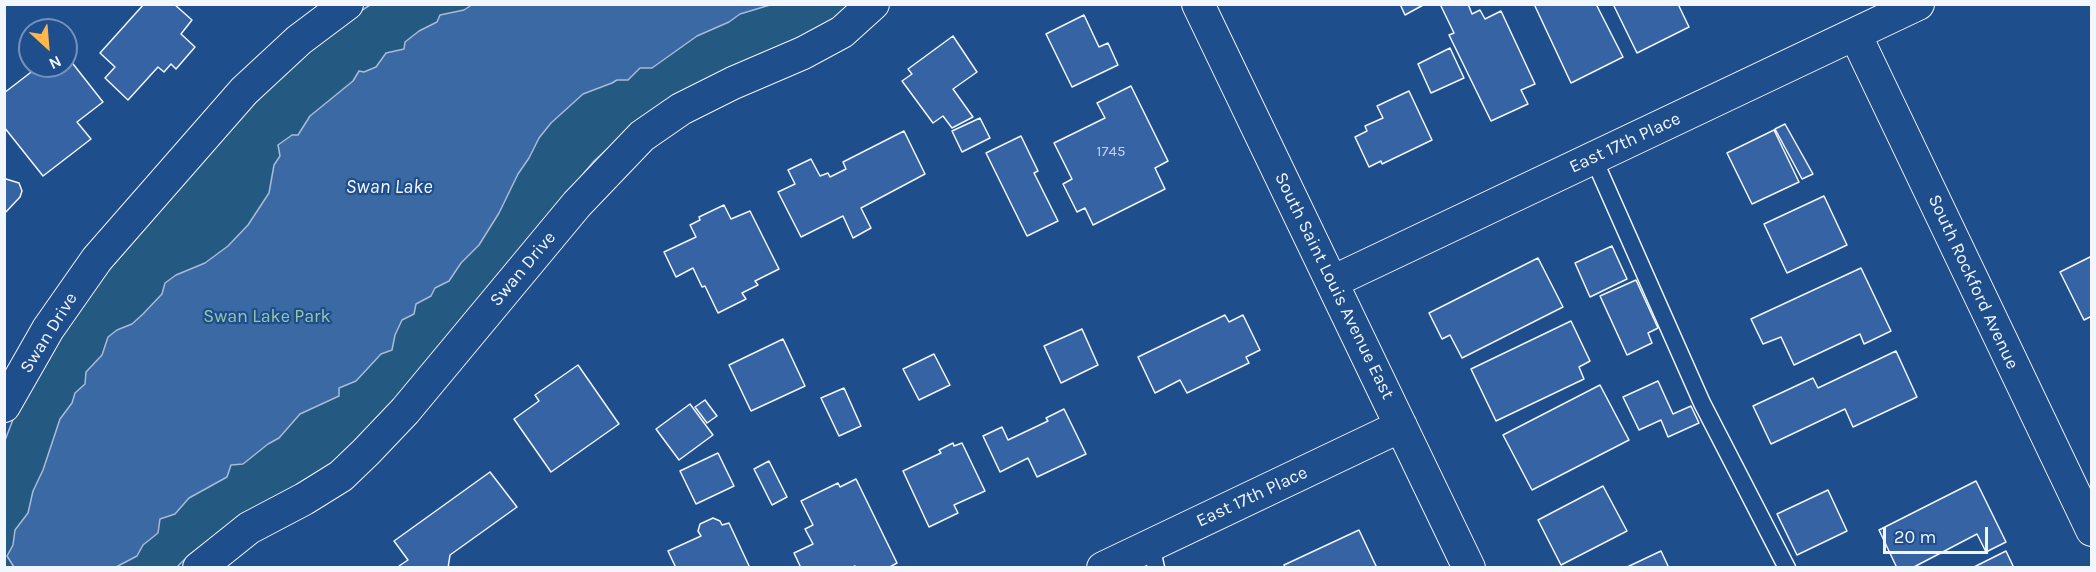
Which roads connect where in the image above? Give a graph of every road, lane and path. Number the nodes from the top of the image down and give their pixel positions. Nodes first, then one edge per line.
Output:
1 (347, 4) edge
2 (873, 4) edge
3 (1198, 4) edge
4 (1918, 4) edge
5 (1855, 33) junction
6 (1593, 157) junction
7 (1332, 282) junction
8 (4, 406) edge
9 (1401, 426) junction
10 (2091, 530) edge
11 (1153, 556) edge
12 (199, 567) edge
13 (1103, 567) edge
14 (1469, 567) edge
15 (1787, 567) edge

1 - 8 street, Swan Drive
2 - 12 street, Swan Drive
3 - 7 street, South Saint Louis Avenue East
4 - 5 street, East 17th Place
5 - 6 street, East 17th Place
5 - 10 street, South Rockford Avenue
6 - 7 street, East 17th Place
6 - 15 lane
7 - 9 street, South Saint Louis Avenue East
9 - 11 street, East 17th Place
9 - 14 street, South Saint Louis Avenue East
11 - 13 street, East 17th Place

